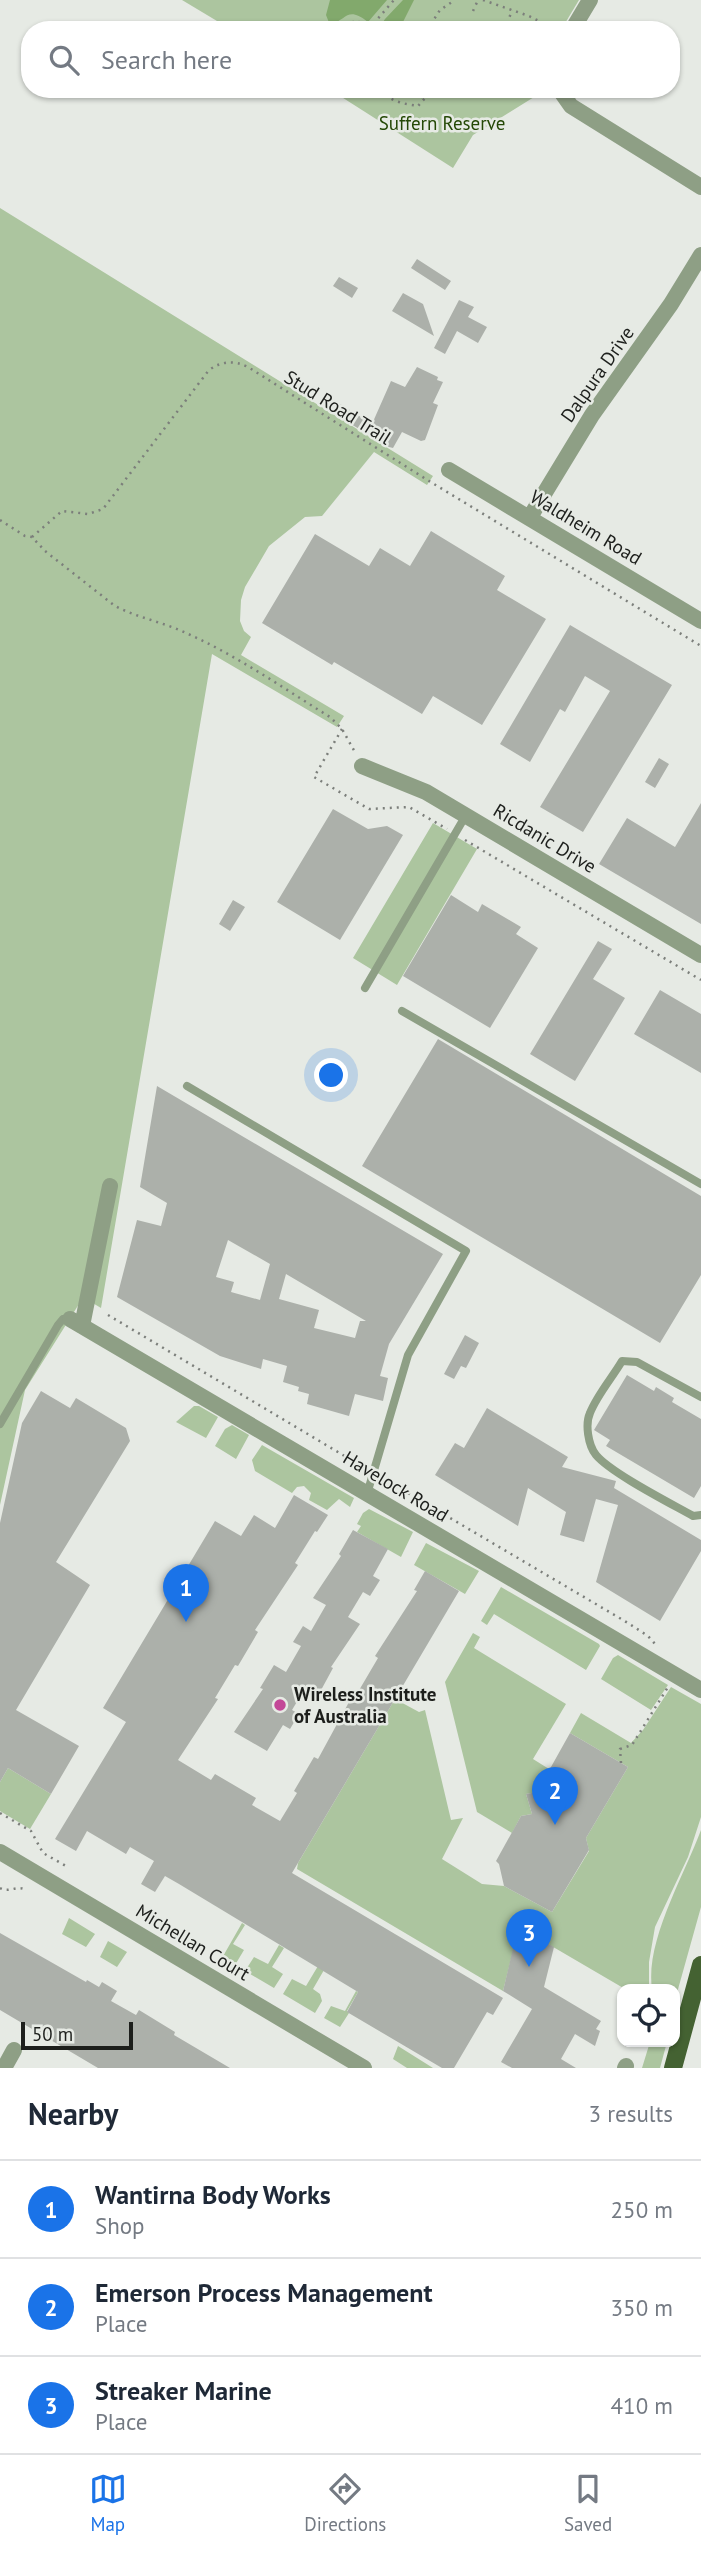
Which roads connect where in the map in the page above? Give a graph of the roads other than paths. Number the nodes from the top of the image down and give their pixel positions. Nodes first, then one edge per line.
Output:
1 (590, 0) edge
2 (577, 21) edge
3 (565, 98) edge
4 (701, 187) edge
5 (701, 255) edge
6 (449, 470) dead end
7 (530, 517) junction
8 (701, 621) edge
9 (362, 766) road end
10 (466, 816) junction
11 (701, 956) edge
12 (365, 988) dead end
13 (402, 1011) dead end
14 (187, 1086) dead end
15 (701, 1184) edge
16 (110, 1186) dead end
17 (76, 1322) junction
18 (701, 1397) edge
19 (0, 1424) edge
20 (368, 1493) junction
21 (701, 1515) edge
22 (701, 1690) edge
23 (0, 1852) edge
24 (701, 1965) edge
25 (14, 2050) dead end
26 (4, 2068) edge
27 (364, 2068) edge
28 (673, 2068) edge

1 - 2 street
3 - 4 street
5 - 7 street, Dalpura Drive
6 - 7 street, Waldheim Road
7 - 8 street, Waldheim Road
9 - 10 street, Ricdanic Drive
10 - 11 street, Ricdanic Drive
10 - 12 lane
13 - 15 lane
14 - 20 lane
16 - 17 street
17 - 19 lane
17 - 20 street, Havelock Road
18 - 21 lane
20 - 22 street, Havelock Road
23 - 27 street, Michellan Court
24 - 28 main road
25 - 26 street

